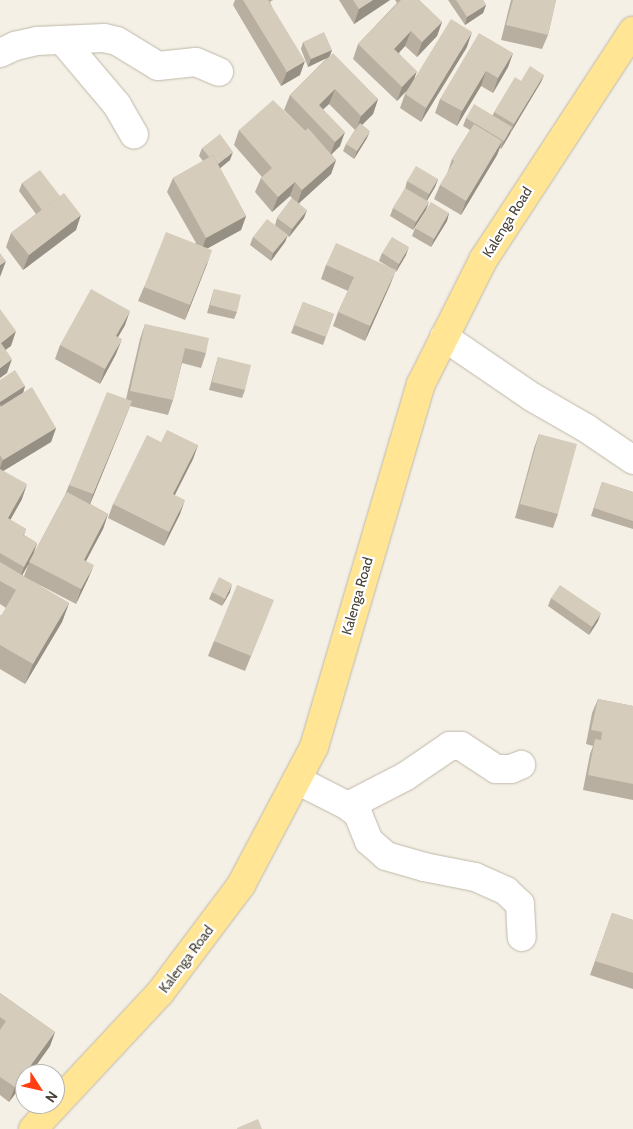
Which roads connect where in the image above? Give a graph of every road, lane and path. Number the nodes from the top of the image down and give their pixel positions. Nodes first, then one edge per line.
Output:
1 (633, 31) edge
2 (63, 41) junction
3 (0, 54) edge
4 (219, 72) dead end
5 (134, 134) dead end
6 (444, 336) junction
7 (633, 460) edge
8 (522, 765) dead end
9 (297, 780) junction
10 (348, 806) junction
11 (522, 937) dead end
12 (33, 1129) edge

1 - 6 main road, Kalenga Road
2 - 3 street
2 - 4 street
2 - 5 street
6 - 7 street
6 - 9 main road, Kalenga Road
8 - 10 street
9 - 10 street
9 - 12 main road, Kalenga Road
10 - 11 street

